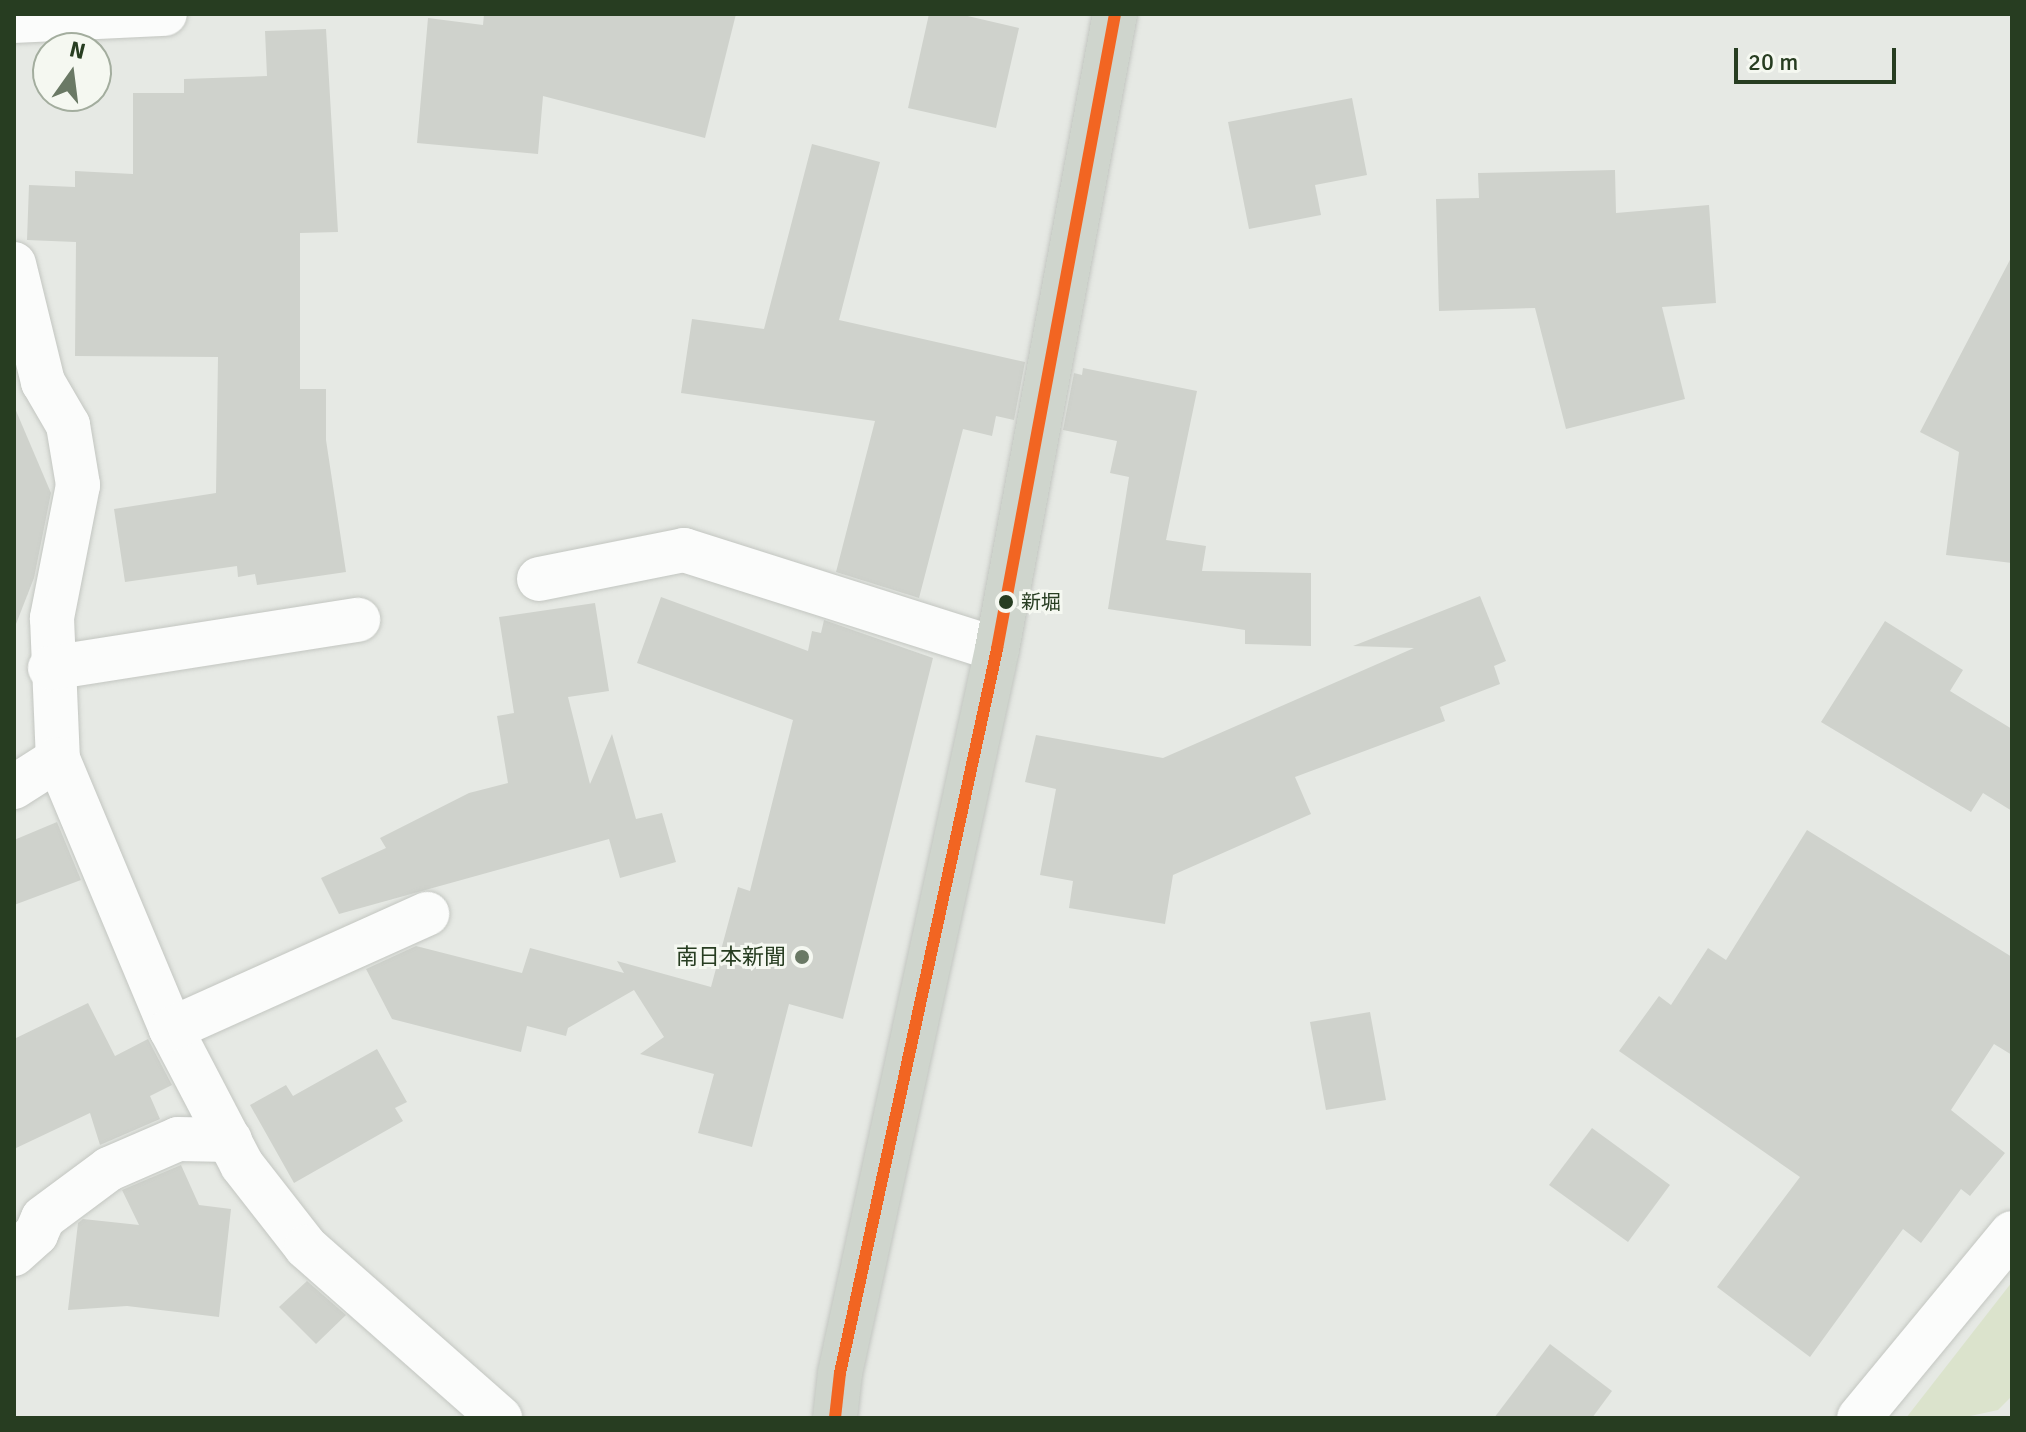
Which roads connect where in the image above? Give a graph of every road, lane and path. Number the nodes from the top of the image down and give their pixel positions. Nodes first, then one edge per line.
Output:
1 (165, 14) edge
2 (1115, 14) edge
3 (14, 21) edge
4 (14, 264) edge
5 (28, 382) edge
6 (539, 579) dead end
7 (358, 620) dead end
8 (997, 649) junction
9 (50, 668) junction
10 (58, 759) junction
11 (14, 787) edge
12 (427, 914) dead end
13 (171, 1029) junction
14 (230, 1140) junction
15 (2012, 1233) edge
16 (14, 1254) edge
17 (500, 1418) edge
18 (835, 1418) edge
19 (1859, 1418) edge

1 - 3 street
2 - 8 main road
4 - 5 street
5 - 9 street
6 - 8 street
7 - 9 street
8 - 18 main road
9 - 10 street
10 - 11 street
10 - 13 street
12 - 13 street
13 - 14 street
14 - 16 street
14 - 17 street
15 - 19 street

